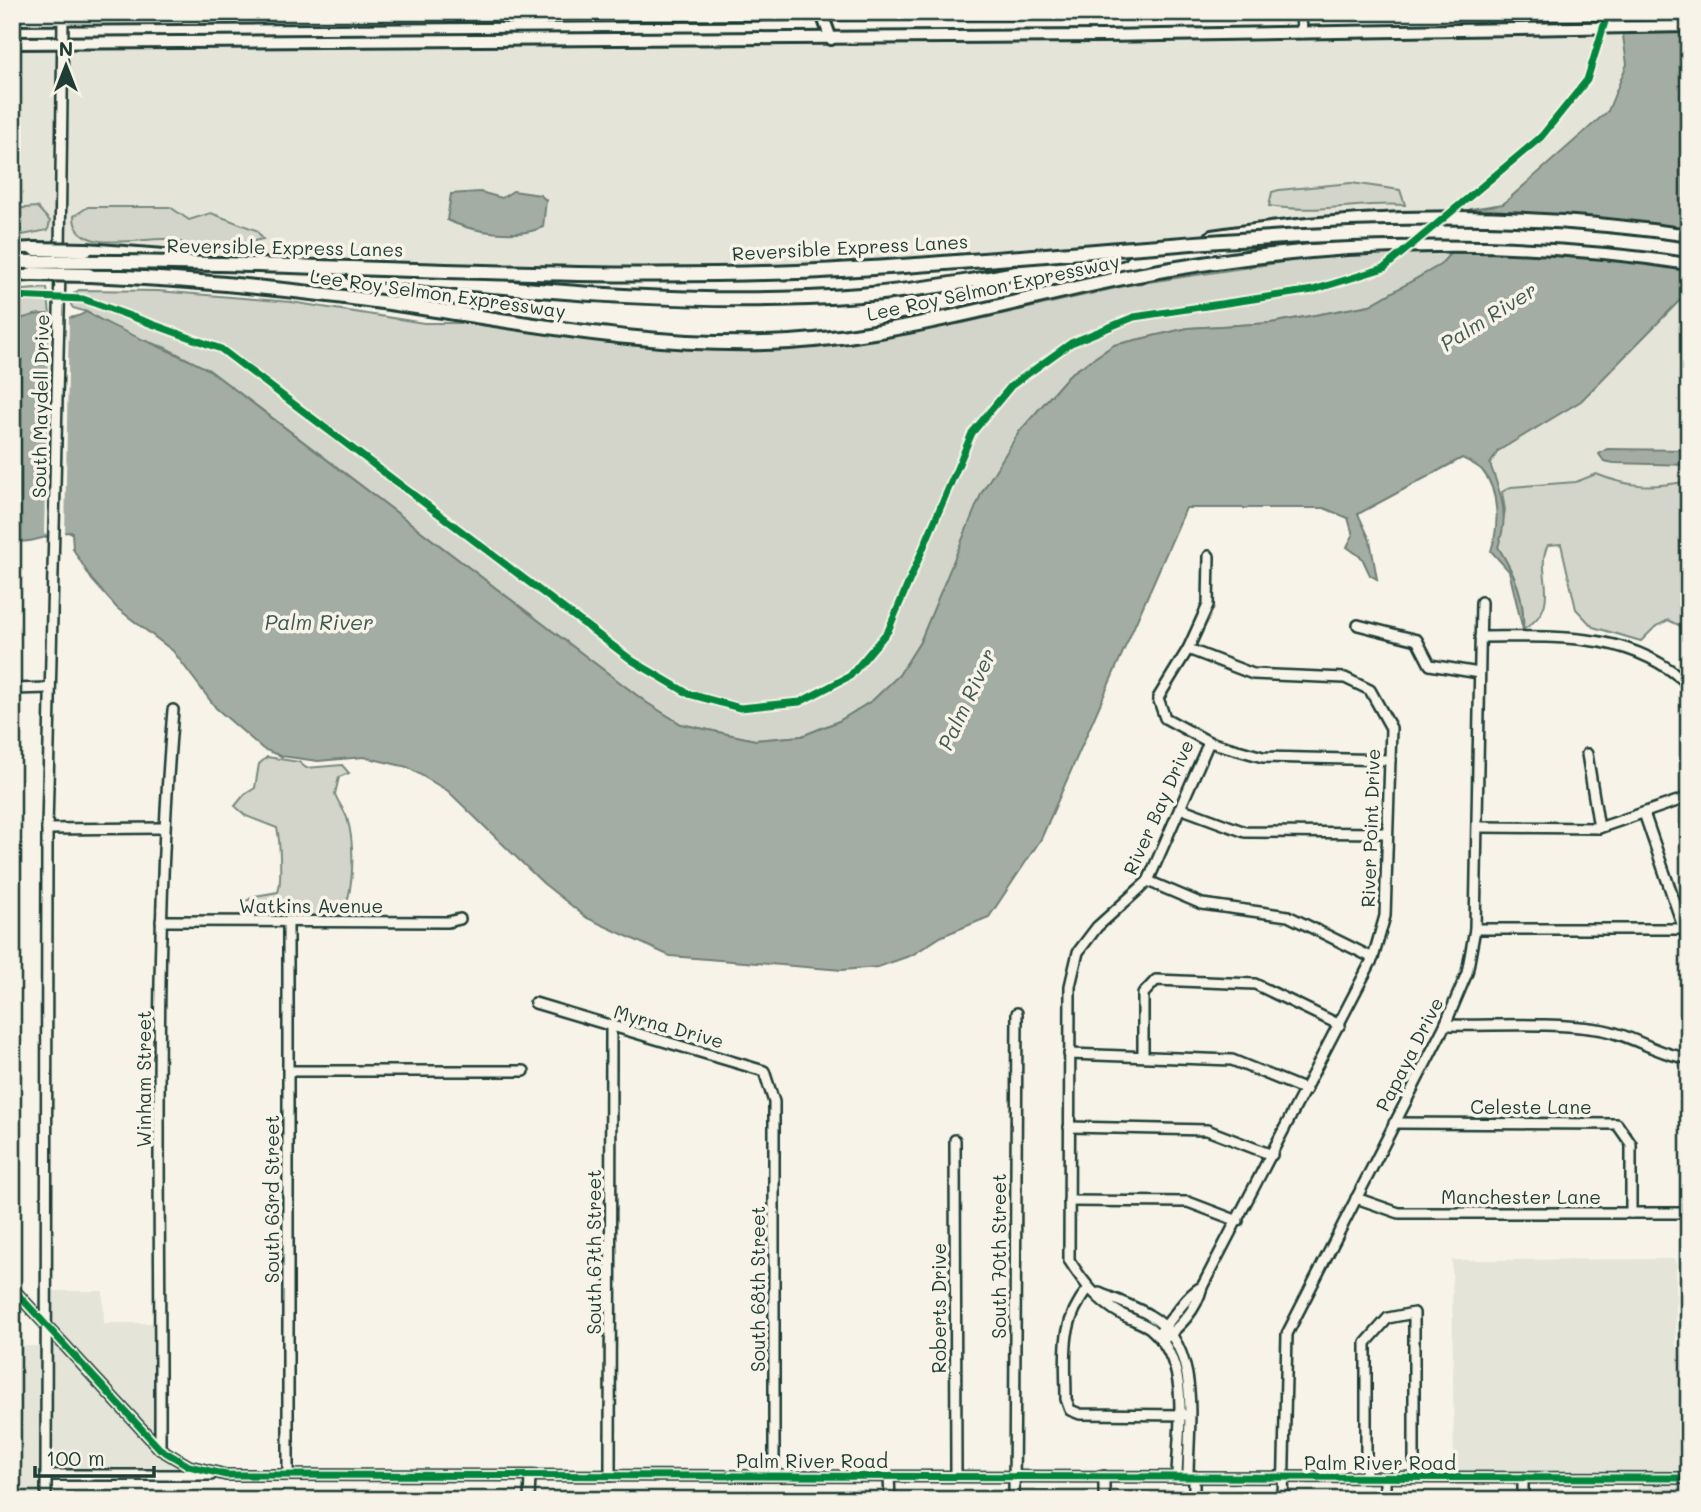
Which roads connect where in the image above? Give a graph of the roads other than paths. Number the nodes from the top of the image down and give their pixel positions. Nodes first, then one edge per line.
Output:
1 (1103, 12) edge
2 (1113, 12) edge
3 (1301, 12) edge
4 (822, 14) junction
5 (569, 15) junction
6 (314, 17) junction
7 (12, 19) edge
8 (63, 19) junction
9 (1689, 26) edge
10 (1304, 32) junction
11 (1103, 36) junction
12 (831, 39) junction
13 (569, 40) junction
14 (314, 41) junction
15 (12, 43) edge
16 (63, 43) junction
17 (1689, 236) edge
18 (12, 250) edge
19 (1689, 250) edge
20 (12, 262) edge
21 (1689, 263) edge
22 (12, 275) edge
23 (1209, 556) dead end
24 (1480, 602) dead end
25 (1358, 625) dead end
26 (1480, 637) junction
27 (1188, 649) junction
28 (1479, 673) junction
29 (1689, 685) edge
30 (50, 688) junction
31 (12, 689) edge
32 (173, 710) dead end
33 (1209, 743) junction
34 (1587, 754) dead end
35 (1391, 760) junction
36 (1689, 797) edge
37 (1180, 808) junction
38 (1644, 813) junction
39 (1479, 827) junction
40 (163, 828) junction
41 (1600, 828) junction
42 (47, 829) junction
43 (1387, 833) junction
44 (1148, 881) junction
45 (460, 919) dead end
46 (161, 921) junction
47 (288, 923) junction
48 (1475, 929) junction
49 (1683, 929) junction
50 (1689, 944) edge
51 (1373, 958) junction
52 (535, 1003) dead end
53 (1017, 1013) dead end
54 (1340, 1025) junction
55 (1445, 1025) junction
56 (611, 1028) junction
57 (1069, 1054) junction
58 (1143, 1055) junction
59 (1689, 1058) edge
60 (289, 1071) junction
61 (524, 1071) dead end
62 (1306, 1090) junction
63 (774, 1101) joint
64 (1394, 1123) junction
65 (1069, 1127) junction
66 (955, 1140) dead end
67 (1272, 1155) junction
68 (1356, 1198) junction
69 (1069, 1201) junction
70 (1630, 1213) junction
71 (1689, 1213) edge
72 (1238, 1221) junction
73 (12, 1288) edge
74 (1088, 1289) junction
75 (17, 1301) edge
76 (47, 1328) junction
77 (1163, 1335) junction
78 (1183, 1415) junction
79 (160, 1449) junction
80 (1414, 1459) dead end
81 (46, 1475) junction
82 (226, 1475) junction
83 (288, 1475) junction
84 (956, 1475) junction
85 (1014, 1475) junction
86 (530, 1476) junction
87 (610, 1476) junction
88 (774, 1476) junction
89 (890, 1476) junction
90 (1104, 1476) junction
91 (1177, 1476) junction
92 (1191, 1476) junction
93 (1283, 1477) junction
94 (1366, 1477) junction
95 (1385, 1478) junction
96 (1522, 1478) junction
97 (1689, 1478) edge
98 (46, 1500) edge
99 (530, 1500) edge
100 (890, 1500) edge
101 (1014, 1500) edge
102 (1104, 1500) edge
103 (1194, 1500) edge
104 (1283, 1500) edge
105 (1385, 1500) edge
106 (1522, 1500) edge

1 - 2 main road
1 - 4 main road
1 - 11 main road
3 - 10 street
4 - 5 main road
4 - 12 main road
5 - 6 main road
5 - 13 main road
6 - 8 main road
6 - 14 main road
7 - 8 main road
8 - 16 street, South Maydell Drive
9 - 10 main road
10 - 11 main road
11 - 12 main road
12 - 13 main road
13 - 14 main road
14 - 16 main road
15 - 16 main road
16 - 30 street, South Maydell Drive
17 - 18 highway, Lee Roy Selmon Expressway, bridge
19 - 20 highway, Reversible Express Lanes, bridge
21 - 22 highway, Lee Roy Selmon Expressway, bridge
23 - 27 street, River Bay Drive
24 - 26 street, Papaya Drive
25 - 28 street
26 - 28 street, Papaya Drive
26 - 29 street
27 - 33 street, River Bay Drive
27 - 35 street, River Point Drive
28 - 39 street, Papaya Drive
30 - 31 street
30 - 42 street, South Maydell Drive
32 - 40 street, Winham Street
33 - 35 street
33 - 37 street, River Bay Drive
34 - 41 street
35 - 43 street, River Point Drive
36 - 38 street
37 - 43 street
37 - 44 street, River Bay Drive
38 - 41 street
38 - 49 street
39 - 41 street
39 - 48 street, Papaya Drive
40 - 42 street
40 - 46 street, Winham Street
42 - 76 street, South Maydell Drive
43 - 51 street, River Point Drive
44 - 51 street
44 - 57 street, River Bay Drive
45 - 47 street, Watkins Avenue
46 - 47 street, Watkins Avenue
46 - 79 street, Winham Street
47 - 60 street, South 63rd Street
48 - 49 street
48 - 55 street, Papaya Drive
49 - 50 street
51 - 54 street, River Point Drive
52 - 56 street, Myrna Drive
53 - 85 street, South 70th Street
54 - 58 street
54 - 62 street, River Point Drive
55 - 59 street
55 - 64 street, Papaya Drive
56 - 63 street, Myrna Drive
56 - 87 street, South 67th Street
57 - 58 street
57 - 65 street, River Bay Drive
58 - 62 street
60 - 61 street
60 - 83 street, South 63rd Street
62 - 67 street, River Point Drive
63 - 88 street, South 68th Street
64 - 68 street, Papaya Drive
64 - 70 street, Celeste Lane
65 - 67 street
65 - 69 street, River Bay Drive
66 - 84 street, Roberts Drive
67 - 72 street, River Point Drive
68 - 70 street, Manchester Lane
68 - 93 street, Papaya Drive
69 - 72 street
69 - 74 street, River Bay Drive
70 - 71 street, Manchester Lane
72 - 77 street, River Point Drive
73 - 75 street, Palm River Road
74 - 77 street, River Bay Drive
74 - 78 street
75 - 76 street, Palm River Road
76 - 79 street, Palm River Road
76 - 81 street, South Maydell Drive
77 - 78 street
78 - 91 street
78 - 92 street
79 - 82 street, Palm River Road
80 - 94 street
81 - 82 street
81 - 98 street, South Maydell Drive
82 - 83 street, Palm River Road
83 - 86 street, Palm River Road
84 - 85 street, Palm River Road
84 - 89 street, Palm River Road
85 - 90 street, Palm River Road
85 - 101 street, South 70th Street
86 - 87 street, Palm River Road
86 - 99 street
87 - 88 street, Palm River Road
88 - 89 street, Palm River Road
89 - 100 street
90 - 91 street, Palm River Road
90 - 102 street
91 - 92 street, Palm River Road
92 - 93 street, Palm River Road
92 - 103 street
93 - 94 street, Palm River Road
93 - 104 street, Papaya Drive
94 - 95 street, Palm River Road
95 - 96 street, Palm River Road
95 - 105 street
96 - 97 street, Palm River Road
96 - 106 street

